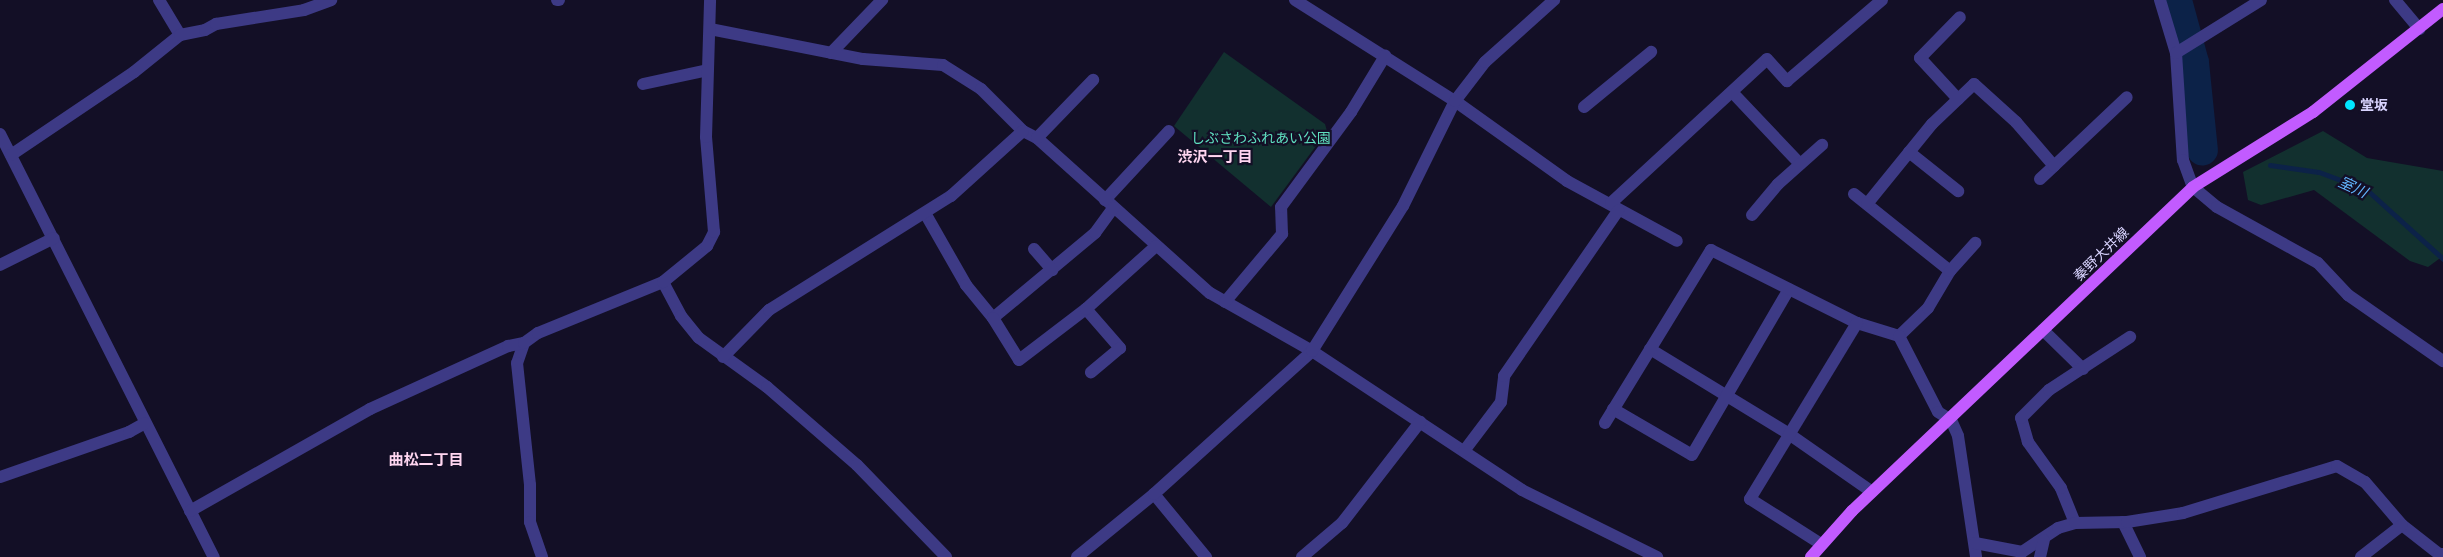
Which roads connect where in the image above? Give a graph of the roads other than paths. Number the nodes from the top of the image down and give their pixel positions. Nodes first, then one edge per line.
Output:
1 (159, 0) edge
2 (331, 0) edge
3 (710, 0) edge
4 (882, 0) edge
5 (1295, 0) edge
6 (1554, 0) edge
7 (1882, 0) edge
8 (2160, 0) edge
9 (2261, 0) edge
10 (2395, 0) edge
11 (2443, 9) edge
12 (1960, 17) dead end
13 (710, 29) junction
14 (2419, 29) junction
15 (180, 35) junction
16 (1651, 52) dead end
17 (2178, 52) junction
18 (831, 53) junction
19 (1385, 56) junction
20 (708, 70) junction
21 (1093, 80) dead end
22 (643, 84) dead end
23 (1732, 92) junction
24 (2127, 97) dead end
25 (1958, 99) junction
26 (1455, 101) junction
27 (1584, 107) dead end
28 (1169, 130) dead end
29 (1023, 131) junction
30 (0, 134) edge
31 (1037, 138) junction
32 (1822, 144) dead end
33 (6, 151) edge
34 (1909, 152) junction
35 (1800, 164) junction
36 (2054, 166) junction
37 (2040, 179) dead end
38 (2193, 187) junction
39 (1958, 191) dead end
40 (1854, 194) dead end
41 (1109, 204) junction
42 (1867, 204) junction
43 (1615, 207) junction
44 (925, 213) junction
45 (1752, 215) dead end
46 (54, 238) junction
47 (1677, 241) dead end
48 (1975, 243) dead end
49 (1156, 246) junction
50 (1034, 249) dead end
51 (0, 265) edge
52 (1052, 270) junction
53 (1950, 271) junction
54 (663, 282) junction
55 (1789, 289) junction
56 (1225, 302) junction
57 (1086, 309) junction
58 (993, 318) junction
59 (1857, 323) junction
60 (2043, 330) junction
61 (1899, 336) junction
62 (2130, 337) dead end
63 (524, 344) junction
64 (1650, 349) junction
65 (1312, 351) junction
66 (723, 357) junction
67 (2443, 361) edge
68 (2082, 369) junction
69 (1091, 372) dead end
70 (1727, 395) junction
71 (1613, 409) junction
72 (1951, 420) junction
73 (1420, 422) junction
74 (145, 423) junction
75 (1604, 423) dead end
76 (1789, 434) junction
77 (1464, 451) junction
78 (0, 477) edge
79 (1872, 492) junction
80 (1154, 494) junction
81 (190, 511) junction
82 (2123, 522) junction
83 (2075, 523) junction
84 (2402, 526) junction
85 (2044, 540) junction
86 (1975, 543) junction
87 (1821, 544) junction
88 (2443, 554) edge
89 (214, 557) edge
90 (542, 557) edge
91 (946, 557) edge
92 (1077, 557) edge
93 (1206, 557) edge
94 (1302, 557) edge
95 (1657, 557) edge
96 (1811, 557) edge
97 (1976, 557) edge
98 (2040, 557) edge
99 (2140, 557) edge
100 (2361, 557) edge

1 - 15 street
2 - 15 street
3 - 13 street
4 - 18 street
5 - 19 street
6 - 26 street
7 - 23 street
8 - 17 street
9 - 17 street
10 - 14 street
11 - 14 main road, 秦野大井線
12 - 25 street
13 - 18 street
13 - 20 street
14 - 38 main road, 秦野大井線
15 - 33 street
16 - 27 street
17 - 38 street
18 - 29 street
19 - 26 street
19 - 56 street
20 - 22 street
20 - 54 street
21 - 31 street
23 - 35 street
23 - 43 street
24 - 36 street
25 - 34 street
25 - 36 street
26 - 43 street
26 - 65 street
28 - 41 street
29 - 31 street
29 - 44 street
30 - 33 street
31 - 41 street
32 - 35 street
33 - 46 street
34 - 39 street
34 - 42 street
35 - 45 street
36 - 37 street
38 - 60 main road, 秦野大井線
38 - 67 street
40 - 42 street
41 - 49 street
41 - 52 street
42 - 53 street
43 - 47 street
43 - 77 street
44 - 58 street
44 - 66 street
46 - 51 street
46 - 74 street
48 - 53 street
49 - 56 street
49 - 57 street
50 - 52 street
52 - 58 street
53 - 61 street
54 - 63 street
54 - 66 street
55 - 59 street
55 - 64 street
55 - 70 street
56 - 65 street
57 - 58 street
57 - 69 street
59 - 61 street
59 - 76 street
60 - 68 street
60 - 72 main road, 秦野大井線
61 - 72 street
62 - 68 street
63 - 81 street
63 - 90 street
64 - 70 street
64 - 71 street
65 - 73 street
65 - 80 street
66 - 91 street
68 - 83 street
70 - 71 street
70 - 76 street
71 - 75 street
72 - 79 main road, 秦野大井線
72 - 86 street
73 - 77 street
73 - 94 street
74 - 78 street
74 - 81 street
76 - 79 street
76 - 87 street
77 - 95 street
79 - 87 main road, 秦野大井線
80 - 92 street
80 - 93 street
81 - 89 street
82 - 83 street
82 - 84 street
82 - 99 street
83 - 85 street
84 - 88 street
84 - 100 street
85 - 86 street
85 - 98 street
86 - 97 street
87 - 96 main road, 秦野大井線

